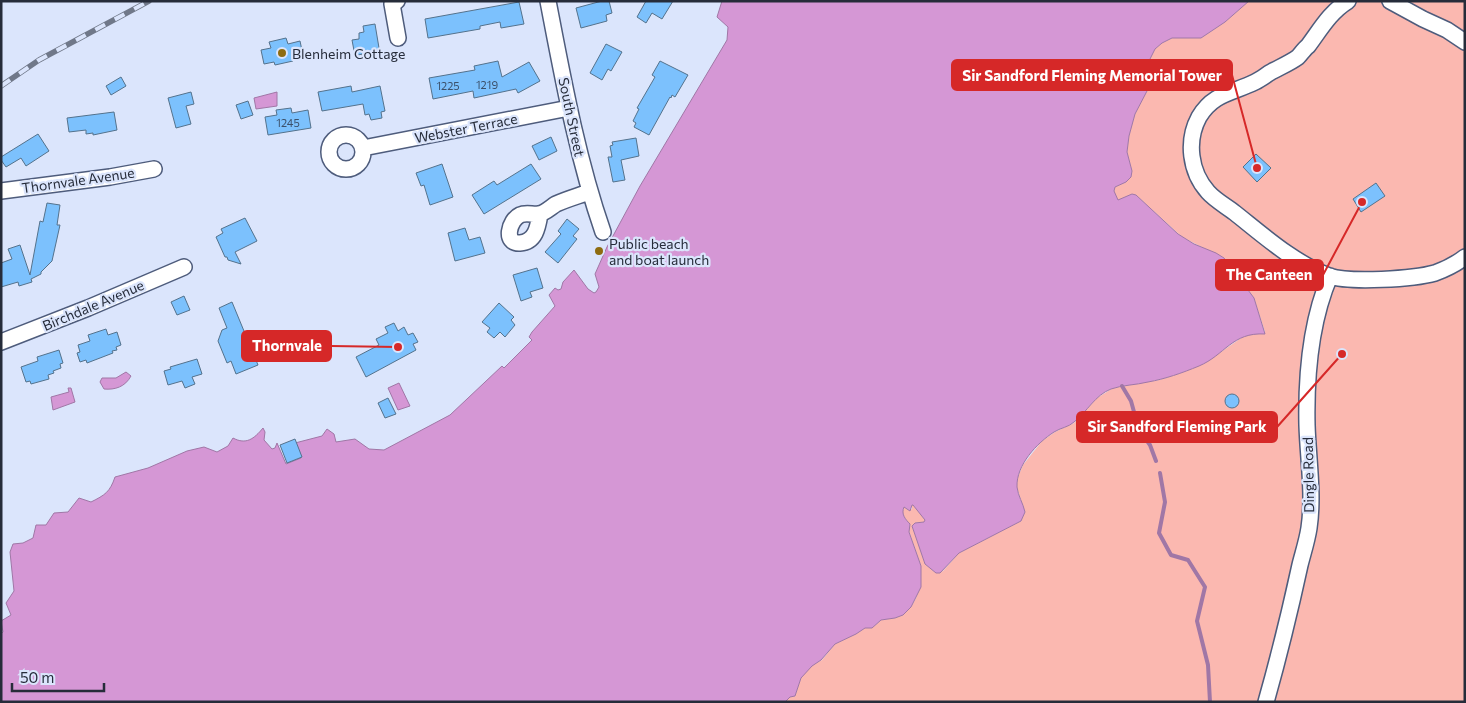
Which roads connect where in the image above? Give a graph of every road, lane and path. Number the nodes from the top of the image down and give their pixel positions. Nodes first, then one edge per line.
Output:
1 (397, 1) edge
2 (548, 1) edge
3 (1348, 1) edge
4 (1390, 1) edge
5 (398, 38) dead end
6 (1465, 42) edge
7 (569, 108) junction
8 (363, 148) dead end
9 (154, 169) dead end
10 (1, 191) edge
11 (589, 192) junction
12 (540, 214) dead end
13 (603, 232) dead end
14 (1465, 257) edge
15 (184, 267) dead end
16 (1330, 276) junction
17 (1, 342) edge
18 (1266, 702) edge

1 - 5 street
2 - 7 street, South Street
3 - 16 street
4 - 6 street
7 - 8 street, Webster Terrace
7 - 11 street, South Street
9 - 10 street, Thornvale Avenue
11 - 12 street
11 - 13 street, South Street
14 - 16 street
15 - 17 street, Birchdale Avenue
16 - 18 street, Dingle Road

